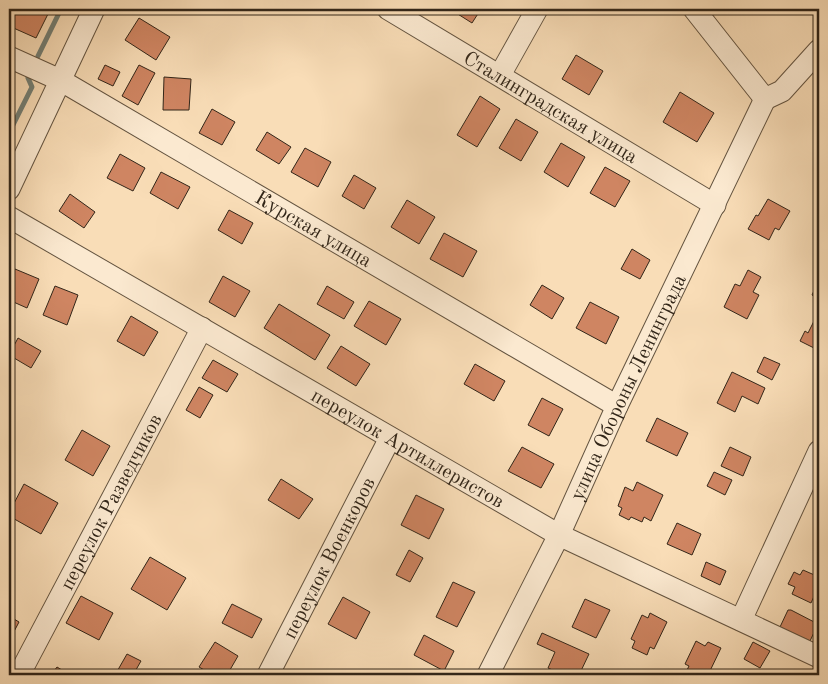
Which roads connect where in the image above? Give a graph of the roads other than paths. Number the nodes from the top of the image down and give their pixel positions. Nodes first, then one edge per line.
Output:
1 (94, 9) edge
2 (388, 9) edge
3 (537, 9) edge
4 (694, 9) edge
5 (819, 50) edge
6 (9, 57) edge
7 (500, 75) junction
8 (60, 80) junction
9 (765, 99) junction
10 (9, 190) edge
11 (714, 205) junction
12 (9, 217) edge
13 (202, 328) junction
14 (617, 406) junction
15 (390, 438) junction
16 (819, 451) edge
17 (559, 535) junction
18 (741, 620) junction
19 (819, 657) edge
20 (19, 675) edge
21 (268, 675) edge
22 (488, 675) edge

1 - 8 street
2 - 7 street, Сталинградская улица
3 - 7 street
4 - 9 street
5 - 9 street
6 - 8 street, Курская улица
7 - 11 street, Сталинградская улица
8 - 10 street
8 - 14 street, Курская улица
9 - 11 street, улица Обороны Ленинграда
11 - 14 street, улица Обороны Ленинграда
12 - 13 street, переулок Артиллеристов
13 - 15 street, переулок Артиллеристов
13 - 20 street, переулок Разведчиков
14 - 17 street, улица Обороны Ленинграда
15 - 17 street, переулок Артиллеристов
15 - 21 street, переулок Военкоров
16 - 18 street
17 - 18 street, переулок Артиллеристов
17 - 22 street, улица Обороны Ленинграда
18 - 19 street, переулок Артиллеристов

